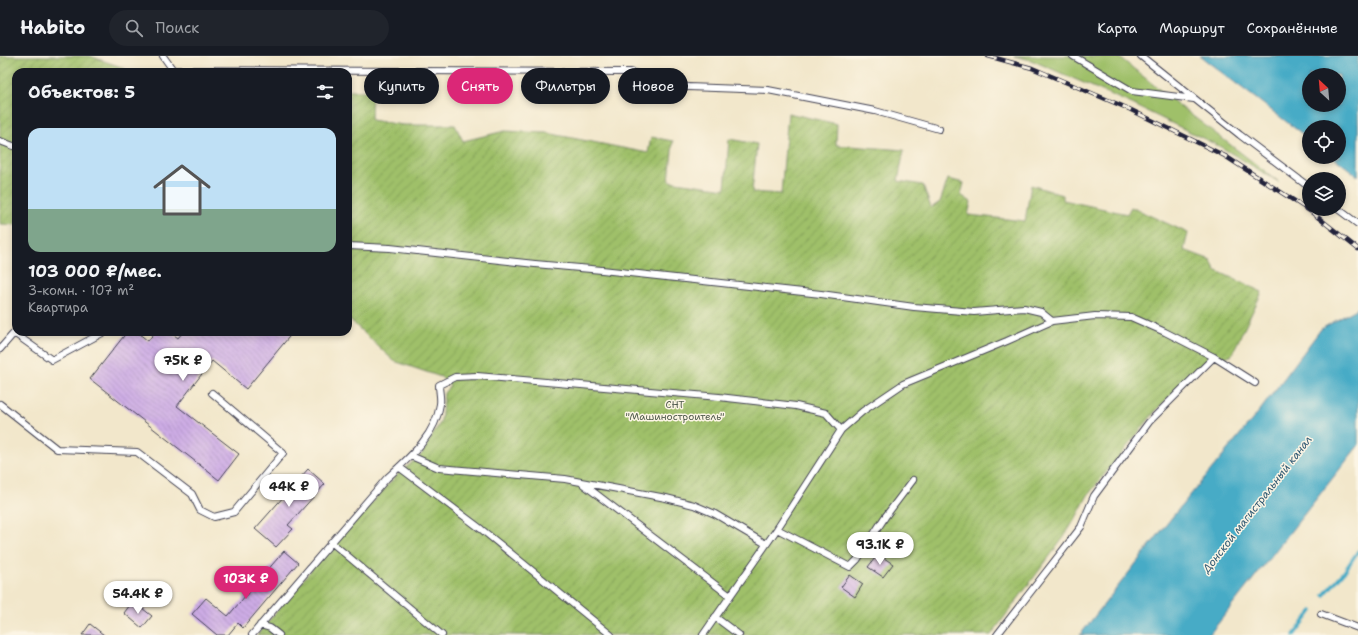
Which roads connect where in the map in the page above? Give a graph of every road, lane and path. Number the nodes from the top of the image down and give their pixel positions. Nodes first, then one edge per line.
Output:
1 (163, 56) edge
2 (1073, 56) edge
3 (1142, 56) edge
4 (171, 68) edge
5 (352, 71) edge
6 (1196, 100) junction
7 (939, 129) dead end
8 (0, 141) edge
9 (12, 146) edge
10 (1302, 182) edge
11 (1346, 215) edge
12 (1358, 224) edge
13 (352, 246) edge
14 (1052, 321) junction
15 (12, 335) edge
16 (18, 336) edge
17 (97, 336) edge
18 (0, 349) edge
19 (1214, 357) junction
20 (1256, 383) dead end
21 (212, 393) dead end
22 (0, 404) edge
23 (841, 430) junction
24 (412, 456) junction
25 (400, 467) junction
26 (913, 480) dead end
27 (581, 482) junction
28 (777, 529) junction
29 (331, 542) junction
30 (766, 544) junction
31 (730, 596) junction
32 (1321, 614) dead end
33 (715, 617) junction
34 (260, 624) junction
35 (1358, 628) edge
36 (252, 635) edge
37 (279, 635) edge
38 (442, 635) edge
39 (611, 635) edge
40 (703, 635) edge
41 (739, 635) edge
42 (997, 635) edge

1 - 4 lane
2 - 6 lane
3 - 6 lane
5 - 7 lane
6 - 10 lane
8 - 9 lane
11 - 12 lane
13 - 14 lane
14 - 19 lane
14 - 23 lane
15 - 18 lane
16 - 17 lane
19 - 20 lane
19 - 42 lane
21 - 22 lane
23 - 24 lane
23 - 28 lane
24 - 25 lane
24 - 27 lane
25 - 29 lane
25 - 39 lane
26 - 28 lane
27 - 30 lane
27 - 31 lane
28 - 30 lane
29 - 34 lane
29 - 38 lane
30 - 31 lane
31 - 33 lane
32 - 35 lane
33 - 40 lane
33 - 41 lane
34 - 36 lane
34 - 37 lane

